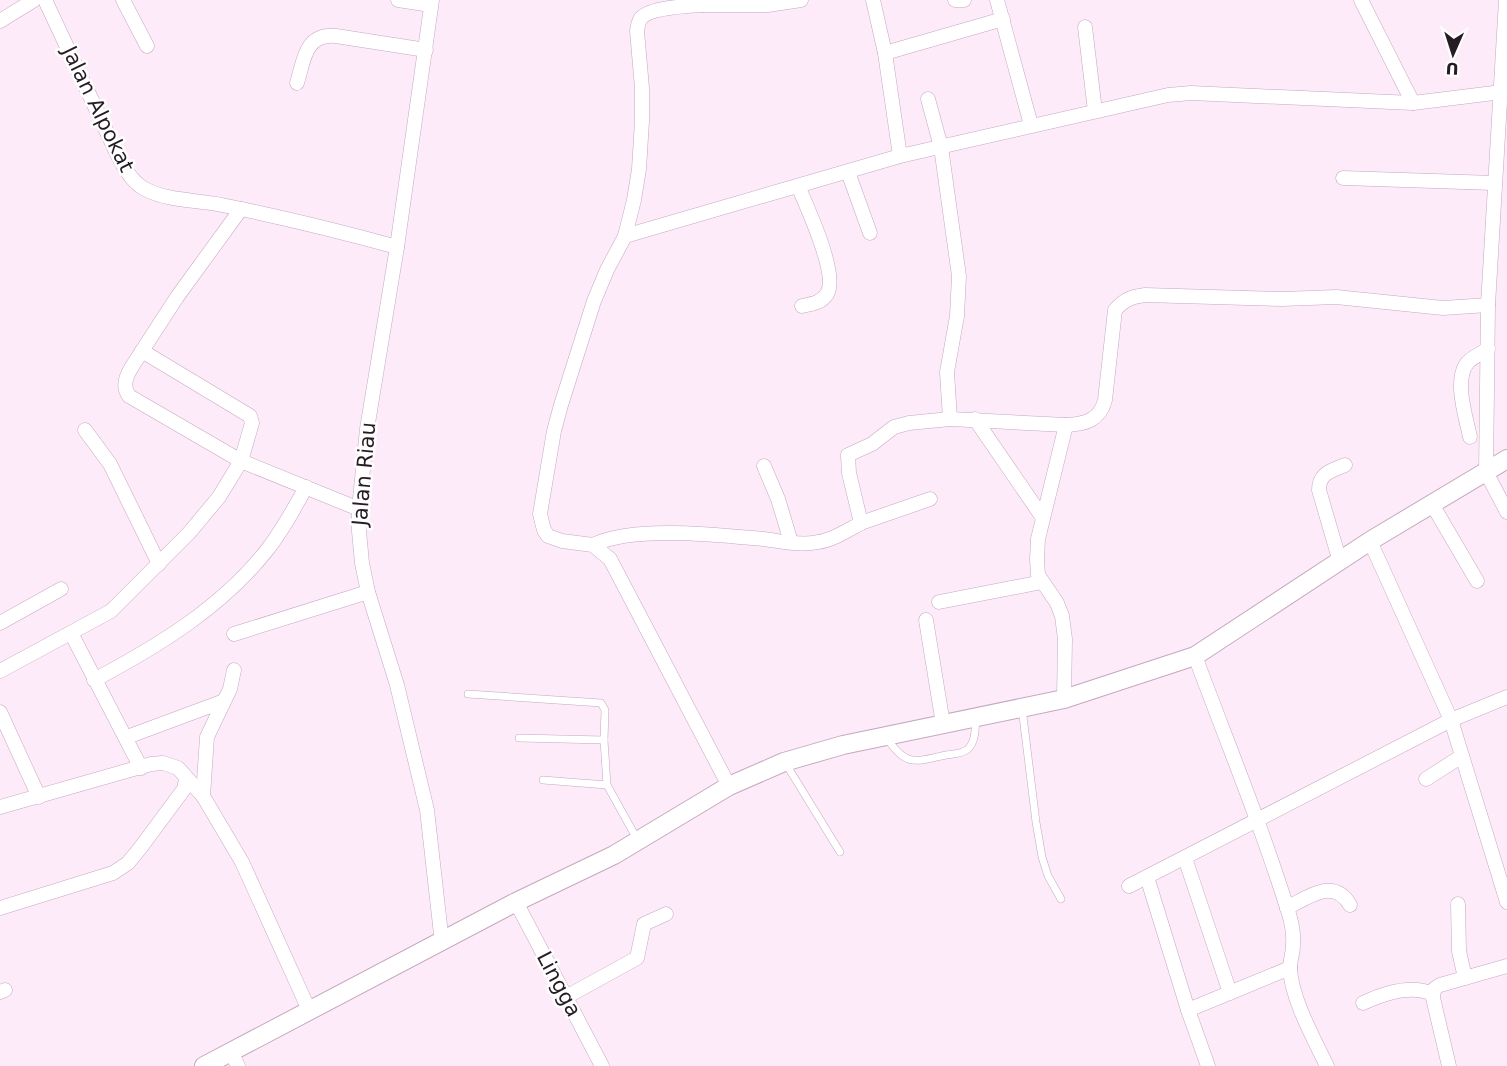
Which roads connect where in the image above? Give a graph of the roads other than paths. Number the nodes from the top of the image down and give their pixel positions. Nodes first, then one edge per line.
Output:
1 (34, 0) edge
2 (45, 0) edge
3 (123, 0) edge
4 (398, 0) edge
5 (801, 0) edge
6 (873, 0) edge
7 (955, 0) edge
8 (964, 0) edge
9 (997, 0) edge
10 (1361, 0) edge
11 (1506, 0) edge
12 (432, 2) edge
13 (703, 3) edge
14 (1003, 19) junction
15 (0, 21) edge
16 (1085, 27) dead end
17 (147, 46) dead end
18 (426, 50) junction
19 (885, 53) junction
20 (297, 83) dead end
21 (928, 99) dead end
22 (1503, 101) edge
23 (1413, 103) junction
24 (1095, 111) junction
25 (1031, 125) junction
26 (941, 147) junction
27 (900, 156) junction
28 (848, 172) junction
29 (1343, 178) dead end
30 (1494, 183) junction
31 (798, 186) junction
32 (242, 209) junction
33 (870, 233) dead end
34 (625, 236) junction
35 (397, 247) junction
36 (1488, 305) junction
37 (802, 306) dead end
38 (1488, 349) junction
39 (141, 351) junction
40 (950, 419) junction
41 (975, 419) junction
42 (1066, 425) junction
43 (85, 430) dead end
44 (1470, 437) dead end
45 (1507, 459) edge
46 (241, 461) junction
47 (1345, 465) dead end
48 (764, 466) dead end
49 (1486, 472) junction
50 (306, 487) junction
51 (930, 499) dead end
52 (1432, 504) junction
53 (359, 509) junction
54 (1507, 512) edge
55 (1043, 518) junction
56 (861, 523) junction
57 (1371, 541) junction
58 (791, 542) junction
59 (593, 545) junction
60 (1340, 562) junction
61 (159, 564) junction
62 (1478, 581) dead end
63 (1042, 582) junction
64 (61, 589) dead end
65 (368, 592) junction
66 (939, 602) dead end
67 (926, 620) dead end
68 (0, 624) edge
69 (71, 633) junction
70 (234, 634) dead end
71 (1195, 656) junction
72 (234, 670) dead end
73 (0, 671) edge
74 (94, 680) junction
75 (468, 694) dead end
76 (1507, 697) edge
77 (1064, 699) junction
78 (224, 700) junction
79 (1022, 708) junction
80 (0, 712) edge
81 (976, 718) junction
82 (1451, 720) junction
83 (943, 724) junction
84 (127, 737) junction
85 (886, 737) junction
86 (519, 738) dead end
87 (604, 740) junction
88 (1462, 756) junction
89 (784, 762) junction
90 (141, 768) junction
91 (186, 779) junction
92 (543, 780) dead end
93 (1426, 780) dead end
94 (607, 785) junction
95 (729, 786) junction
96 (203, 796) junction
97 (39, 797) junction
98 (0, 807) edge
99 (1256, 820) junction
100 (639, 841) junction
101 (840, 852) dead end
102 (1185, 858) junction
103 (1147, 877) junction
104 (1129, 886) dead end
105 (1060, 899) dead end
106 (516, 902) junction
107 (1507, 902) edge
108 (1458, 904) dead end
109 (1350, 905) dead end
110 (0, 908) edge
111 (1287, 908) junction
112 (666, 914) dead end
113 (442, 943) junction
114 (1507, 966) edge
115 (1290, 968) junction
116 (1465, 978) junction
117 (1230, 993) junction
118 (1433, 994) junction
119 (566, 997) junction
120 (1363, 1003) dead end
121 (309, 1010) junction
122 (1188, 1010) junction
123 (235, 1059) edge
124 (204, 1066) edge
125 (602, 1066) edge
126 (1208, 1066) edge
127 (1327, 1066) edge
128 (1449, 1066) edge

1 - 15 street
2 - 32 street, Jalan Alpokat
3 - 17 street
4 - 12 street
5 - 13 street
6 - 19 street
7 - 8 street
9 - 14 street
10 - 23 street
11 - 22 street
12 - 18 street, Jalan Riau
13 - 34 street
14 - 19 street
14 - 25 street
16 - 24 street
18 - 20 street
18 - 35 street, Jalan Riau
19 - 27 street
21 - 26 street
22 - 23 street
22 - 30 street
23 - 24 street
24 - 25 street
25 - 26 street
26 - 27 street
26 - 40 street
27 - 28 street
28 - 31 street
28 - 33 street
29 - 30 street
30 - 36 street
31 - 34 street
31 - 37 street
32 - 35 street, Jalan Alpokat
32 - 39 street
34 - 59 street
35 - 53 street, Jalan Riau
36 - 38 street
36 - 42 street
38 - 44 street
38 - 49 street
39 - 46 street
39 - 46 street
40 - 41 street
40 - 56 street
41 - 42 street
41 - 55 street
42 - 55 street
43 - 61 street
45 - 49 main road
46 - 50 street
46 - 61 street
47 - 60 street
48 - 58 street
49 - 52 main road
49 - 54 street
50 - 53 street
50 - 74 street
51 - 56 street
52 - 57 main road
52 - 62 street
53 - 65 street, Jalan Riau
55 - 63 street
56 - 58 street
57 - 60 main road
57 - 82 street
58 - 59 street
59 - 95 street
60 - 71 main road
61 - 69 street
63 - 66 street
63 - 77 street
64 - 68 street
65 - 70 street
65 - 113 street, Jalan Riau
67 - 83 street
69 - 73 street
69 - 74 street
71 - 77 main road
71 - 99 street
72 - 78 street
74 - 84 street
75 - 87 lane
76 - 82 street
77 - 79 main road
78 - 84 street
78 - 96 street
79 - 81 main road
79 - 105 lane
80 - 97 street
81 - 83 main road
81 - 85 lane
82 - 88 street
82 - 99 street
83 - 85 main road
84 - 90 street
85 - 89 main road
86 - 87 lane
87 - 94 lane
88 - 93 street
88 - 107 street
89 - 95 main road
89 - 101 lane
90 - 91 street
90 - 97 street
91 - 96 street
91 - 110 street
92 - 94 lane
94 - 100 lane
95 - 100 main road
96 - 121 street
97 - 98 street
99 - 102 street
99 - 111 street
100 - 106 main road
102 - 103 street
102 - 117 street
103 - 104 street
103 - 122 street
106 - 113 main road
106 - 119 street, Lingga
108 - 116 street
109 - 111 street
111 - 115 street
112 - 119 street
113 - 121 main road
114 - 116 street
115 - 117 street
115 - 127 street
116 - 118 street
117 - 122 street
118 - 120 street
118 - 128 street
119 - 125 street, Lingga
121 - 123 main road
122 - 126 street
123 - 124 main road

